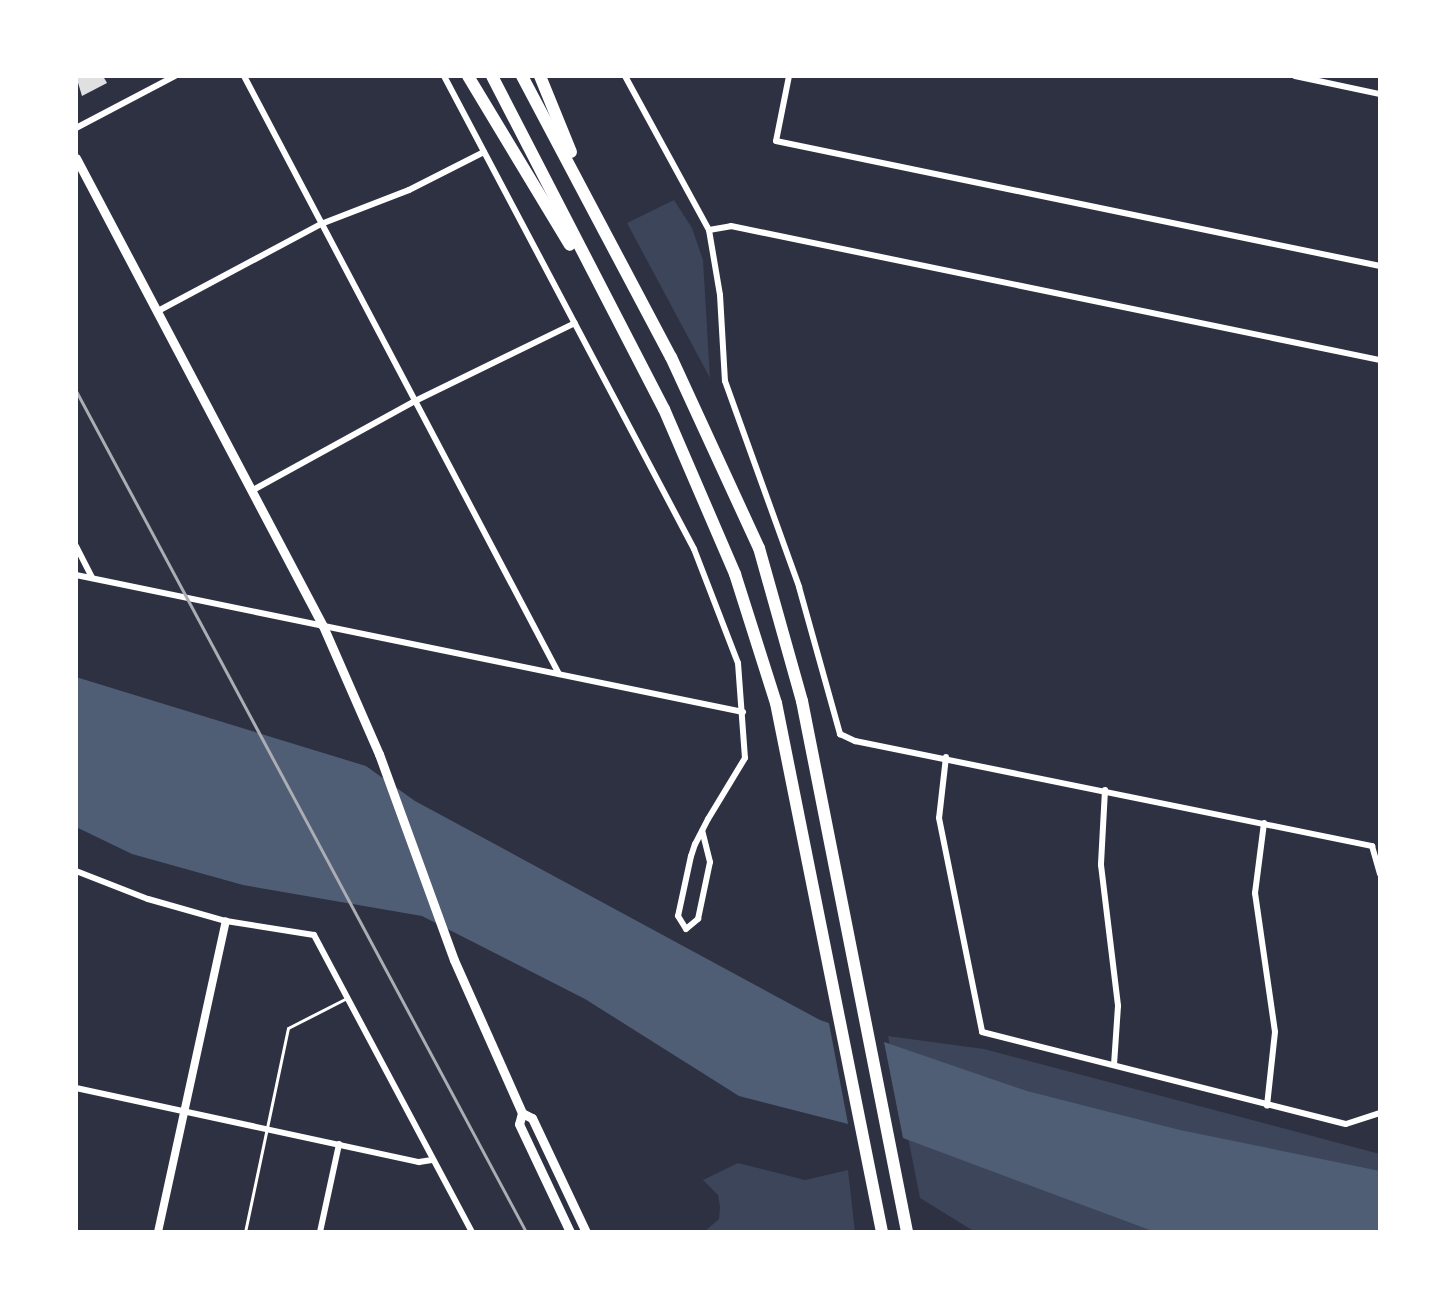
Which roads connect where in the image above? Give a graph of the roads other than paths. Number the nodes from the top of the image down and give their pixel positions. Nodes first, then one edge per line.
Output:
1 (175, 76) edge
2 (244, 76) edge
3 (444, 76) edge
4 (468, 76) edge
5 (492, 76) edge
6 (522, 76) edge
7 (540, 76) edge
8 (625, 76) edge
9 (789, 76) edge
10 (1295, 76) edge
11 (1351, 76) edge
12 (1349, 88) junction
13 (1380, 94) edge
14 (76, 128) edge
15 (484, 152) junction
16 (76, 158) edge
17 (593, 207) junction
18 (321, 224) junction
19 (709, 230) junction
20 (1380, 266) edge
21 (158, 311) junction
22 (575, 323) junction
23 (624, 334) junction
24 (1380, 360) edge
25 (413, 402) junction
26 (253, 490) junction
27 (76, 546) edge
28 (76, 575) edge
29 (92, 578) junction
30 (323, 626) junction
31 (559, 674) junction
32 (743, 712) junction
33 (946, 757) junction
34 (1105, 790) junction
35 (1264, 823) junction
36 (702, 831) junction
37 (76, 872) edge
38 (1380, 874) edge
39 (226, 921) junction
40 (347, 998) junction
41 (1114, 1064) junction
42 (76, 1088) edge
43 (1267, 1106) junction
44 (185, 1113) junction
45 (522, 1113) junction
46 (1380, 1113) edge
47 (267, 1129) junction
48 (339, 1144) junction
49 (432, 1160) junction
50 (158, 1232) edge
51 (245, 1232) edge
52 (320, 1232) edge
53 (472, 1232) edge
54 (570, 1232) edge
55 (586, 1232) edge
56 (882, 1232) edge
57 (907, 1232) edge

1 - 14 street
2 - 18 street
3 - 15 street
4 - 23 highway
5 - 23 highway
6 - 17 highway
7 - 17 highway
8 - 19 street
9 - 20 street
10 - 12 street
11 - 12 street
12 - 13 street
15 - 18 street
15 - 22 street
16 - 21 main road
17 - 57 highway
18 - 21 street
18 - 25 street
19 - 24 street
19 - 33 street
21 - 26 main road
22 - 25 street
22 - 32 street
23 - 56 highway
25 - 26 street
25 - 31 street
26 - 30 main road
27 - 29 street
28 - 29 street
29 - 30 street
30 - 31 street
30 - 45 main road
31 - 32 street
32 - 36 street
33 - 34 street
33 - 41 street
34 - 35 street
34 - 41 street
35 - 38 street
35 - 43 street
36 - 36 street
37 - 39 street
39 - 40 street
39 - 44 street
40 - 47 lane
40 - 49 street
41 - 43 street
42 - 44 street
43 - 46 street
44 - 47 street
44 - 50 street
45 - 54 main road
45 - 55 main road
47 - 48 street
47 - 51 lane
48 - 49 street
48 - 52 street
49 - 53 street

